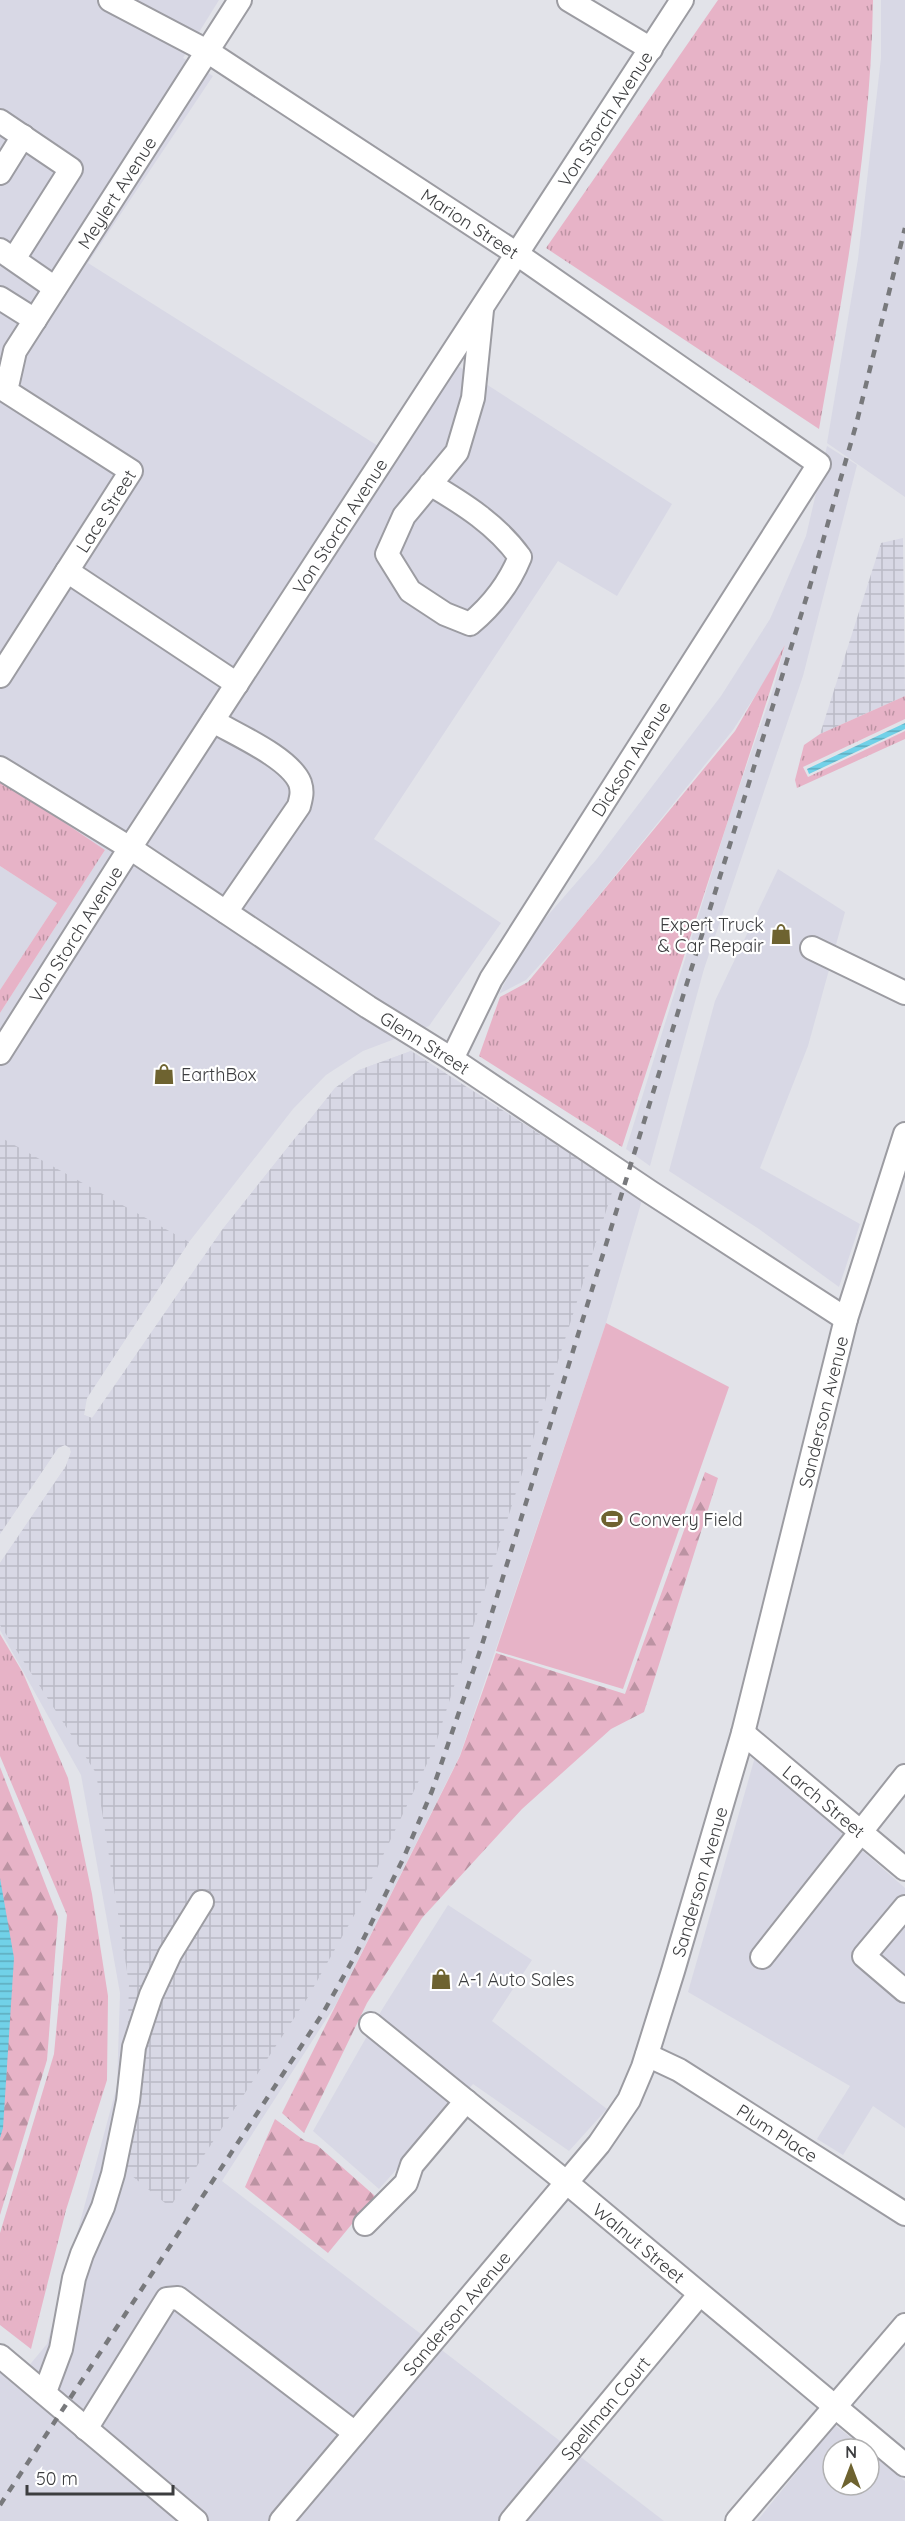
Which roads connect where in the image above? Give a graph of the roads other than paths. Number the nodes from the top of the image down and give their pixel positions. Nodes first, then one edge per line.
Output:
1 (110, 0) edge
2 (240, 0) edge
3 (569, 0) edge
4 (682, 0) edge
5 (651, 50) junction
6 (207, 51) junction
7 (0, 121) edge
8 (23, 136) junction
9 (0, 173) edge
10 (517, 254) junction
11 (7, 255) edge
12 (55, 288) junction
13 (0, 298) edge
14 (482, 309) junction
15 (35, 320) junction
16 (6, 391) joint
17 (819, 464) joint
18 (430, 484) junction
19 (67, 571) junction
20 (0, 676) edge
21 (237, 684) junction
22 (213, 721) junction
23 (0, 768) edge
24 (130, 848) junction
25 (226, 912) junction
26 (812, 948) dead end
27 (905, 993) edge
28 (0, 1053) edge
29 (452, 1059) junction
30 (905, 1134) edge
31 (846, 1319) junction
32 (743, 1733) junction
33 (905, 1776) edge
34 (861, 1832) junction
35 (905, 1869) edge
36 (202, 1902) dead end
37 (902, 1916) edge
38 (762, 1957) dead end
39 (905, 1991) edge
40 (371, 2024) dead end
41 (647, 2055) junction
42 (466, 2101) junction
43 (567, 2182) junction
44 (905, 2214) edge
45 (365, 2224) dead end
46 (699, 2295) junction
47 (905, 2325) edge
48 (0, 2356) edge
49 (45, 2392) junction
50 (834, 2406) junction
51 (86, 2429) junction
52 (355, 2433) junction
53 (905, 2465) edge
54 (196, 2521) edge
55 (281, 2521) edge
56 (512, 2521) edge
57 (737, 2521) edge

1 - 6 street, Marion Street
2 - 6 street, Meylert Avenue
3 - 5 street
4 - 5 street, Von Storch Avenue
5 - 10 street, Von Storch Avenue
6 - 10 street, Marion Street
6 - 12 street, Meylert Avenue
7 - 8 street
8 - 9 street
8 - 11 street
10 - 14 street, Von Storch Avenue
10 - 17 street, Marion Street
11 - 12 street
12 - 15 street, Meylert Avenue
13 - 15 street
14 - 18 street
14 - 21 street, Von Storch Avenue
15 - 16 street, Meylert Avenue
16 - 19 street, Lace Street
17 - 29 street, Dickson Avenue
18 - 18 street
19 - 20 street, Lace Street
19 - 21 street
21 - 22 street, Von Storch Avenue
22 - 24 street, Von Storch Avenue
22 - 25 street
23 - 24 street, Glenn Street
24 - 25 street, Glenn Street
24 - 28 street, Von Storch Avenue
25 - 29 street, Glenn Street
26 - 27 street
29 - 31 street, Glenn Street
30 - 31 street, Sanderson Avenue
31 - 32 street, Sanderson Avenue
32 - 34 street, Larch Street
32 - 41 street, Sanderson Avenue
33 - 34 street
34 - 35 street, Larch Street
34 - 38 street
36 - 49 street
37 - 39 street
40 - 42 street, Walnut Street
41 - 43 street, Sanderson Avenue
41 - 44 street, Plum Place
42 - 43 street, Walnut Street
42 - 45 street
43 - 46 street, Walnut Street
43 - 52 street, Sanderson Avenue
46 - 50 street, Walnut Street
46 - 56 street, Spellman Court
47 - 50 street
48 - 49 street
49 - 51 street
50 - 53 street, Walnut Street
50 - 57 street
51 - 52 street
51 - 54 street
52 - 55 street, Sanderson Avenue

